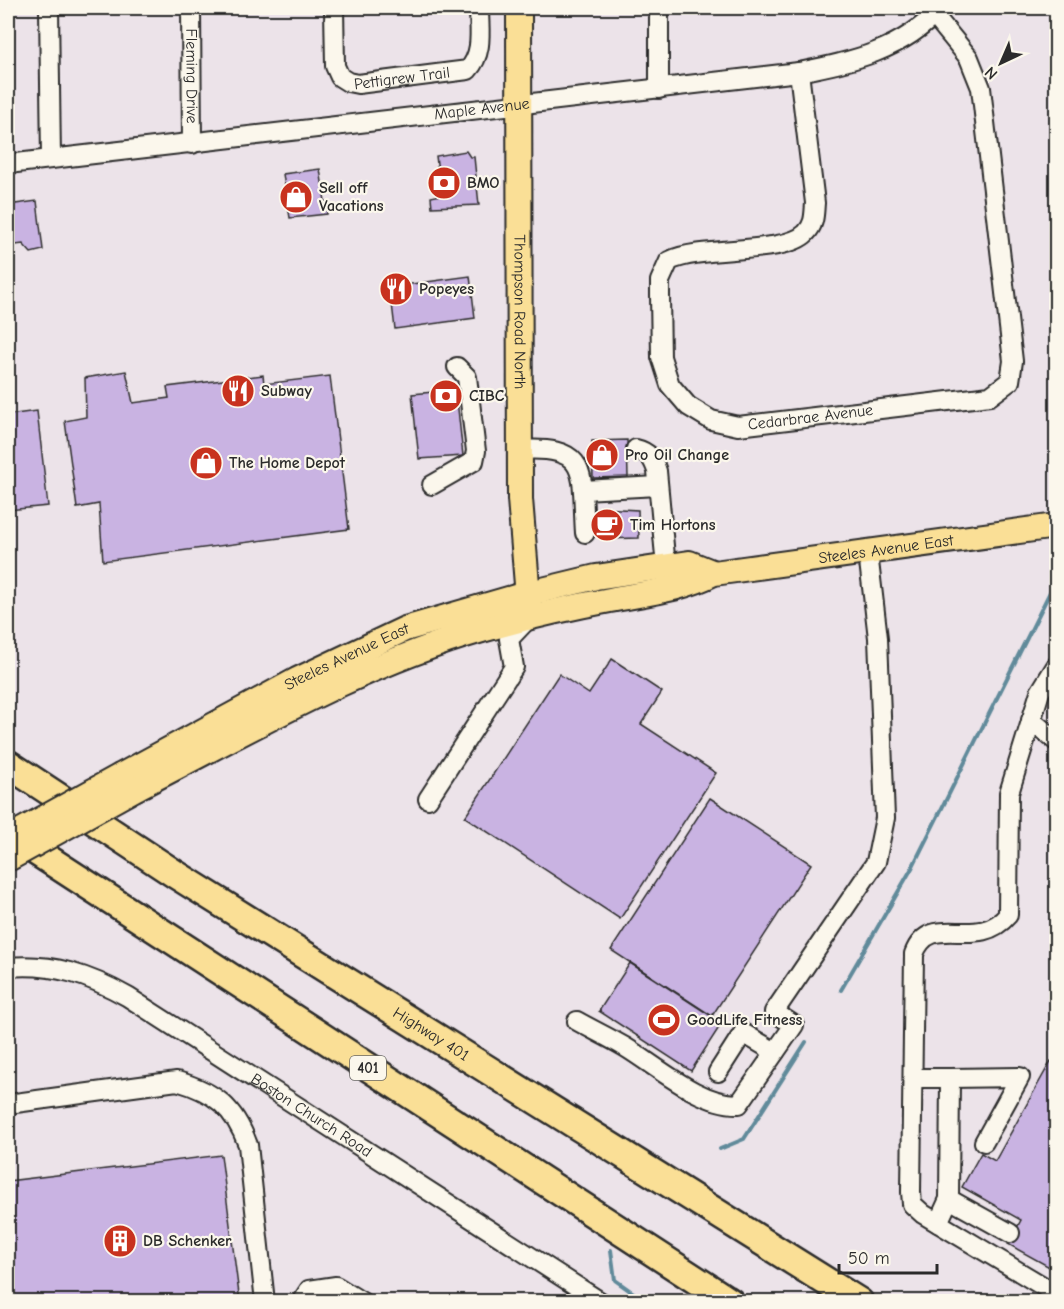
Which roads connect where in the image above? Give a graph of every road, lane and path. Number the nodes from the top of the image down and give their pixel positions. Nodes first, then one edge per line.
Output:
1 (49, 8) edge
2 (191, 8) edge
3 (333, 8) edge
4 (479, 8) edge
5 (519, 8) edge
6 (659, 8) edge
7 (937, 11) edge
8 (799, 72) junction
9 (659, 89) junction
10 (519, 105) junction
11 (192, 144) junction
12 (51, 159) junction
13 (8, 164) edge
14 (457, 367) dead end
15 (636, 449) dead end
16 (520, 450) junction
17 (432, 485) dead end
18 (658, 486) junction
19 (583, 490) junction
20 (1056, 526) edge
21 (585, 533) dead end
22 (868, 553) junction
23 (666, 567) junction
24 (714, 573) junction
25 (528, 605) junction
26 (1056, 666) edge
27 (1051, 686) edge
28 (1031, 720) junction
29 (1056, 741) edge
30 (8, 764) edge
31 (129, 782) junction
32 (428, 799) dead end
33 (8, 833) edge
34 (8, 838) edge
35 (8, 858) edge
36 (8, 967) edge
37 (577, 1021) dead end
38 (775, 1053) junction
39 (718, 1072) dead end
40 (913, 1078) junction
41 (950, 1078) junction
42 (8, 1104) edge
43 (984, 1142) dead end
44 (949, 1198) junction
45 (938, 1223) junction
46 (1010, 1233) dead end
47 (1056, 1294) edge
48 (265, 1302) edge
49 (300, 1302) edge
50 (362, 1302) edge
51 (601, 1302) edge
52 (730, 1302) edge
53 (859, 1302) edge

1 - 12 street
2 - 11 street, Fleming Drive
3 - 4 street, Pettigrew Trail
5 - 10 main road, Thompson Road North
6 - 9 street
7 - 8 street, Maple Avenue
7 - 8 street, Cedarbrae Avenue
8 - 9 street, Maple Avenue
9 - 10 street, Maple Avenue
10 - 11 street, Maple Avenue
10 - 16 main road, Thompson Road North
11 - 12 street, Maple Avenue
12 - 13 street, Maple Avenue
14 - 17 street
15 - 18 street
16 - 19 street
16 - 25 main road, Thompson Road North
18 - 19 street
18 - 23 street
19 - 21 street
20 - 22 main road, Steeles Avenue East
22 - 24 main road, Steeles Avenue East
22 - 38 street
23 - 24 main road, Steeles Avenue East
23 - 25 main road, Steeles Avenue East
24 - 25 main road, Steeles Avenue East
25 - 31 main road, Steeles Avenue East
25 - 32 street
26 - 27 street
27 - 28 street
28 - 29 street
28 - 40 street
30 - 53 highway, Highway 401
31 - 34 main road, Steeles Avenue East, bridge
31 - 35 main road, Steeles Avenue East, bridge
33 - 52 highway, 401
36 - 51 street, Boston Church Road
37 - 38 street
38 - 39 street
40 - 41 street
40 - 45 street
41 - 43 street
41 - 44 street
42 - 48 street
44 - 45 street
44 - 46 street
45 - 47 street
49 - 50 street

